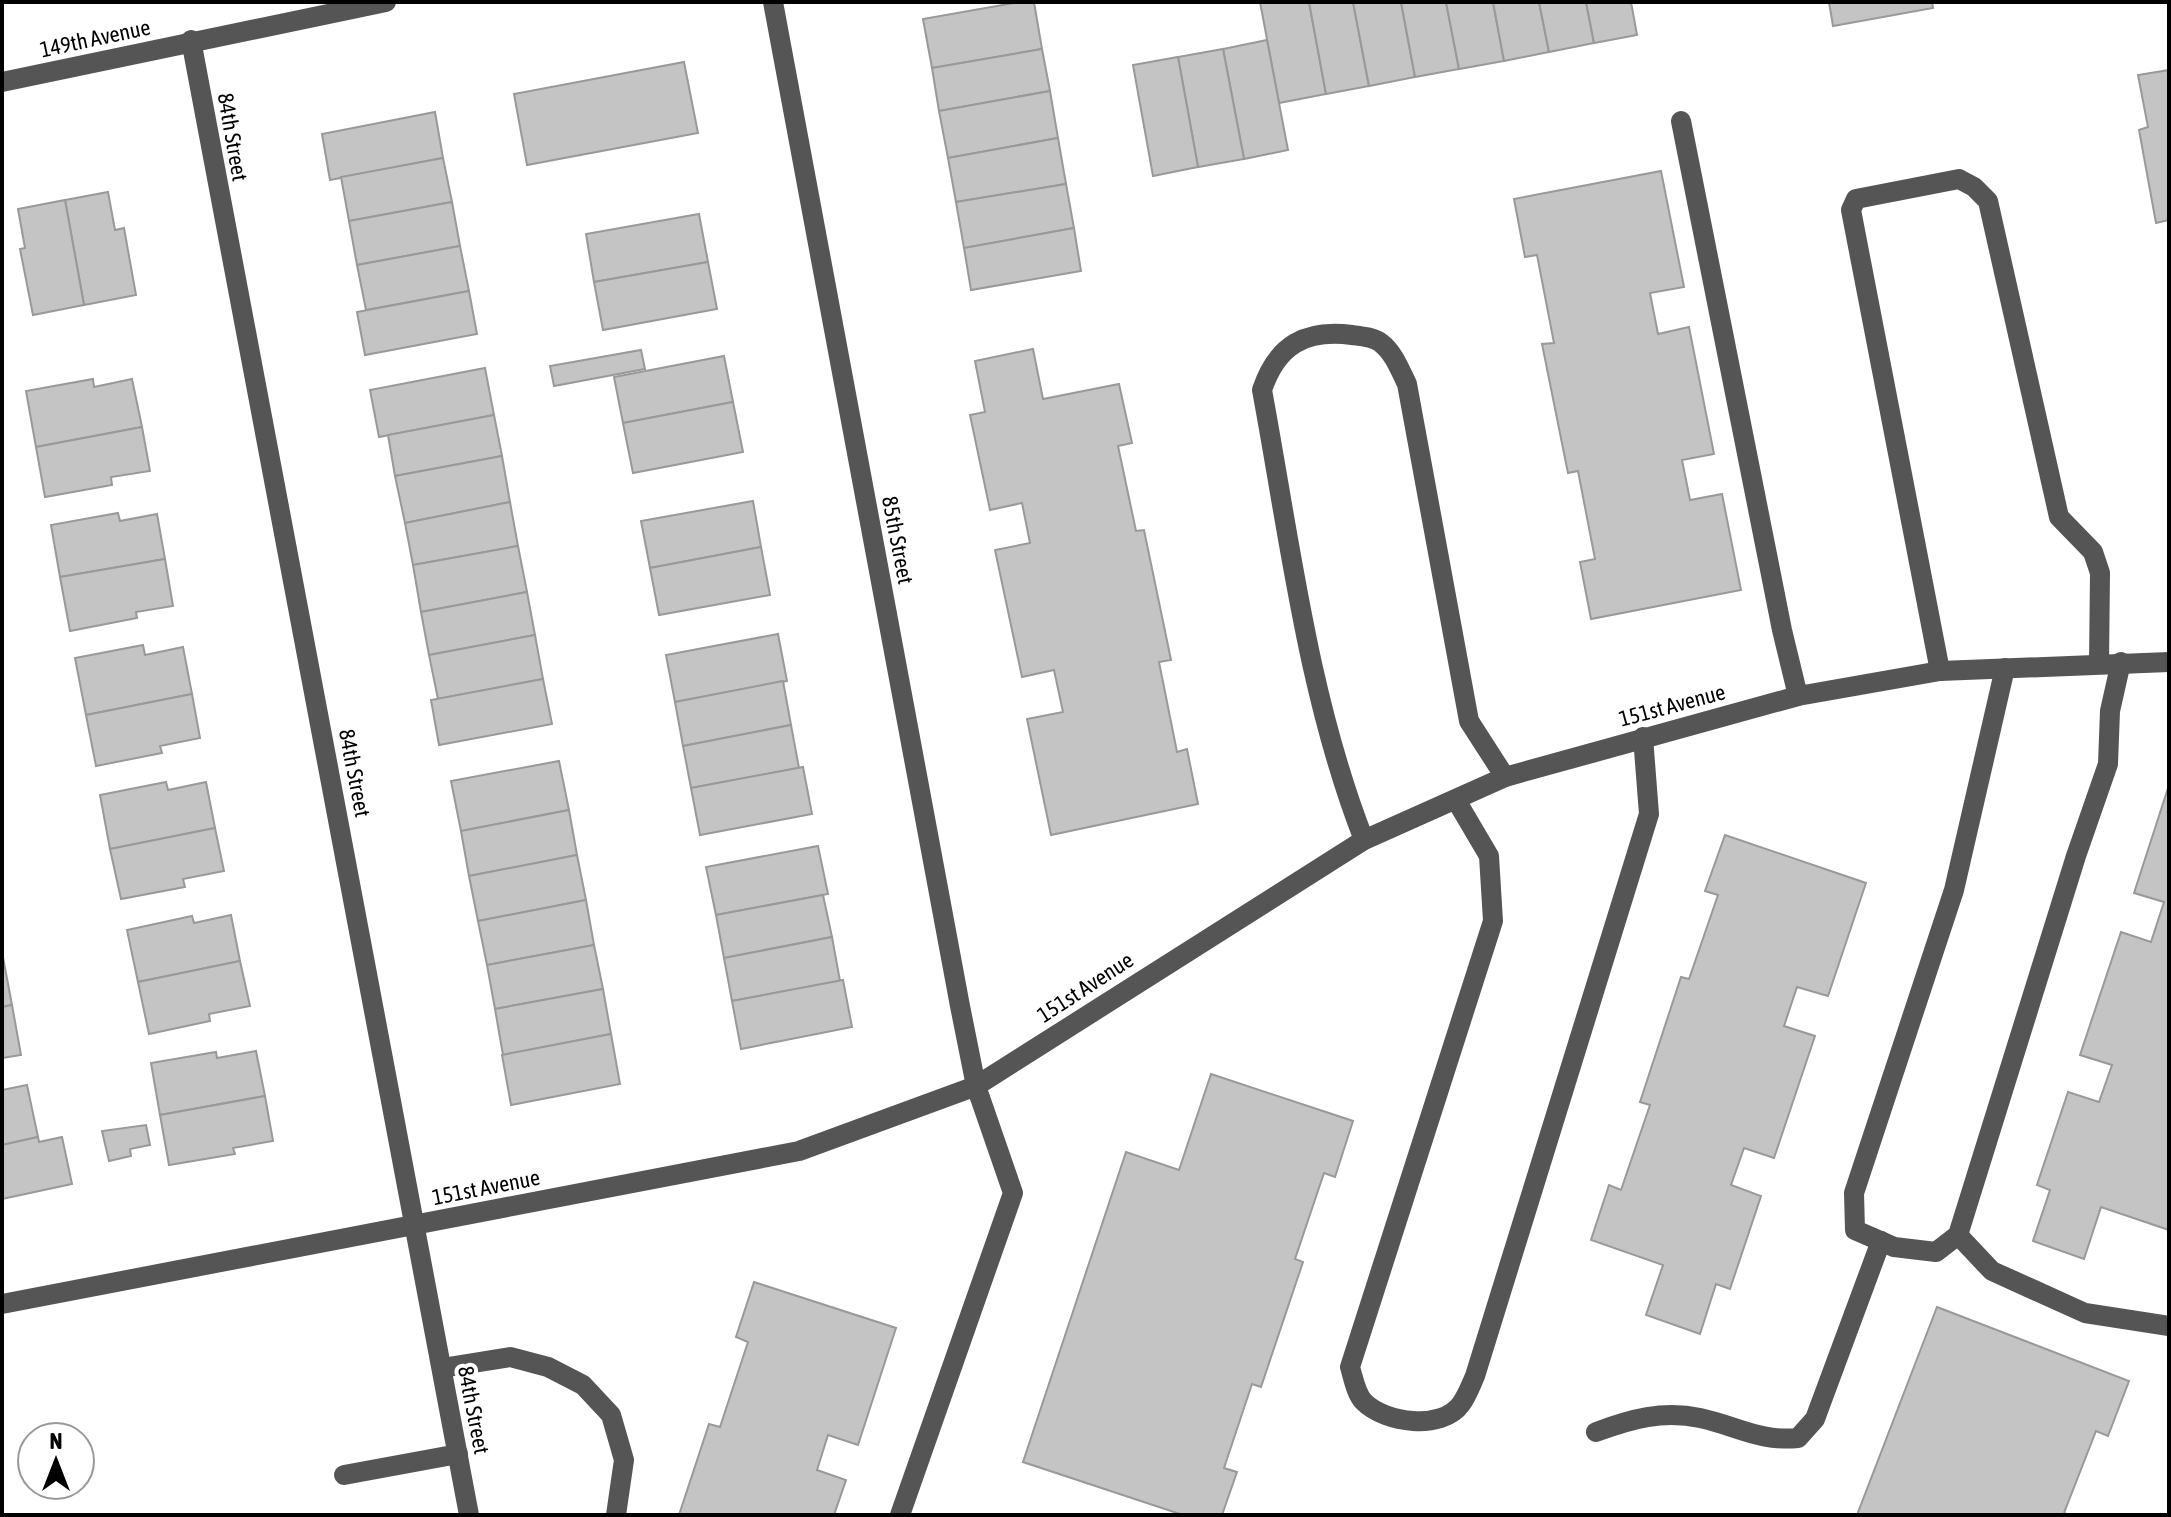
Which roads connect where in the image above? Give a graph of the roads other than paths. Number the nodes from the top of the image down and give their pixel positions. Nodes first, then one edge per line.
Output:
1 (386, 2) edge
2 (773, 2) edge
3 (191, 40) junction
4 (2, 82) edge
5 (1681, 121) dead end
6 (2121, 662) junction
7 (2169, 662) edge
8 (2099, 664) junction
9 (2005, 668) junction
10 (1940, 671) junction
11 (1798, 696) junction
12 (1643, 737) junction
13 (1505, 777) junction
14 (1456, 800) junction
15 (1364, 840) junction
16 (976, 1086) junction
17 (416, 1225) junction
18 (1958, 1235) junction
19 (1881, 1241) junction
20 (2, 1304) edge
21 (2169, 1326) edge
22 (442, 1368) junction
23 (1596, 1432) dead end
24 (458, 1454) junction
25 (344, 1475) dead end
26 (469, 1515) edge
27 (616, 1515) edge
28 (900, 1515) edge

1 - 3 street, 149th Avenue
2 - 16 street, 85th Street
3 - 4 street, 149th Avenue
3 - 17 street, 84th Street
5 - 11 street
6 - 7 street, 151st Avenue
6 - 8 street, 151st Avenue
6 - 18 street
8 - 9 street, 151st Avenue
8 - 10 street
9 - 10 street, 151st Avenue
9 - 19 street
10 - 11 street, 151st Avenue
11 - 12 street, 151st Avenue
12 - 13 street, 151st Avenue
12 - 14 street
13 - 14 street, 151st Avenue
13 - 15 street
14 - 15 street, 151st Avenue
15 - 16 street, 151st Avenue
16 - 17 street, 151st Avenue
16 - 28 street, 85th Street
17 - 20 street, 151st Avenue
17 - 22 street, 84th Street
18 - 19 street
18 - 21 street
19 - 23 street
22 - 24 street, 84th Street
22 - 27 street
24 - 25 street
24 - 26 street, 84th Street

